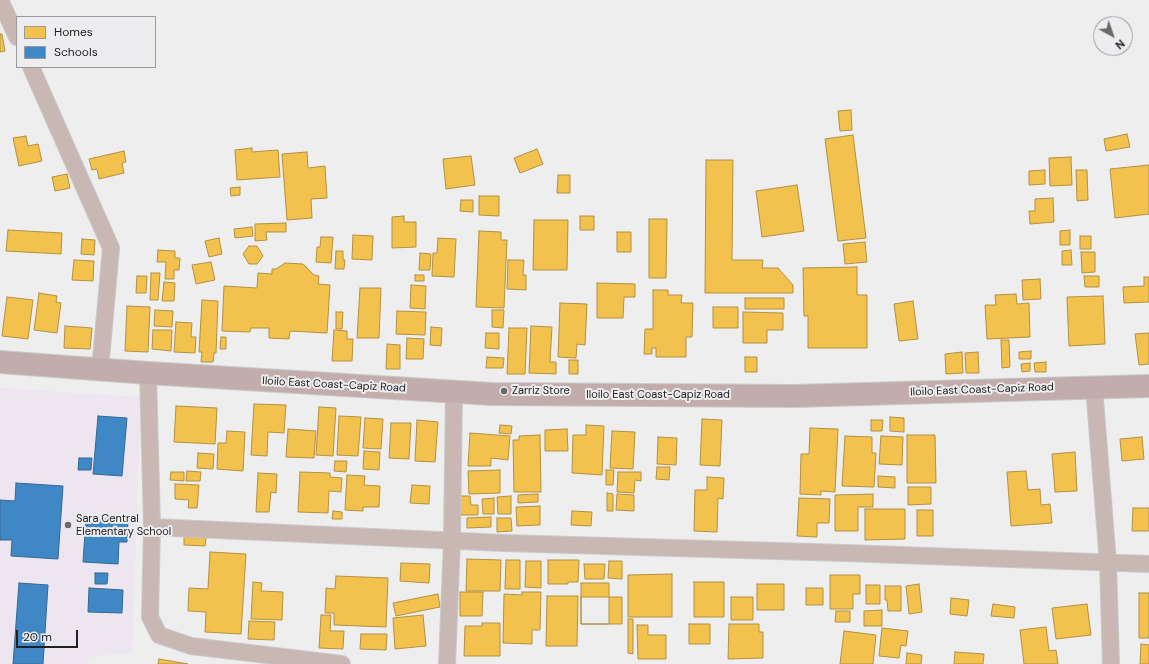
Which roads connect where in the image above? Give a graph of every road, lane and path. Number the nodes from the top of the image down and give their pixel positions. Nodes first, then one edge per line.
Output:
1 (0, 0) edge
2 (16, 35) edge
3 (31, 68) edge
4 (0, 362) edge
5 (100, 370) junction
6 (148, 373) junction
7 (1149, 386) edge
8 (1094, 387) junction
9 (454, 392) junction
10 (152, 527) junction
11 (452, 540) junction
12 (1108, 563) junction
13 (1149, 564) edge
14 (342, 664) edge
15 (447, 664) edge
16 (1111, 664) edge

1 - 2 street
3 - 5 street
4 - 5 main road, Iloilo East Coast-Capiz Road
5 - 6 main road, Iloilo East Coast-Capiz Road
6 - 9 main road, Iloilo East Coast-Capiz Road
6 - 10 street
7 - 8 main road, Iloilo East Coast-Capiz Road
8 - 9 main road, Iloilo East Coast-Capiz Road
8 - 12 street
9 - 11 street
10 - 11 street
10 - 14 street
11 - 12 street
11 - 15 street
12 - 13 street
12 - 16 street

